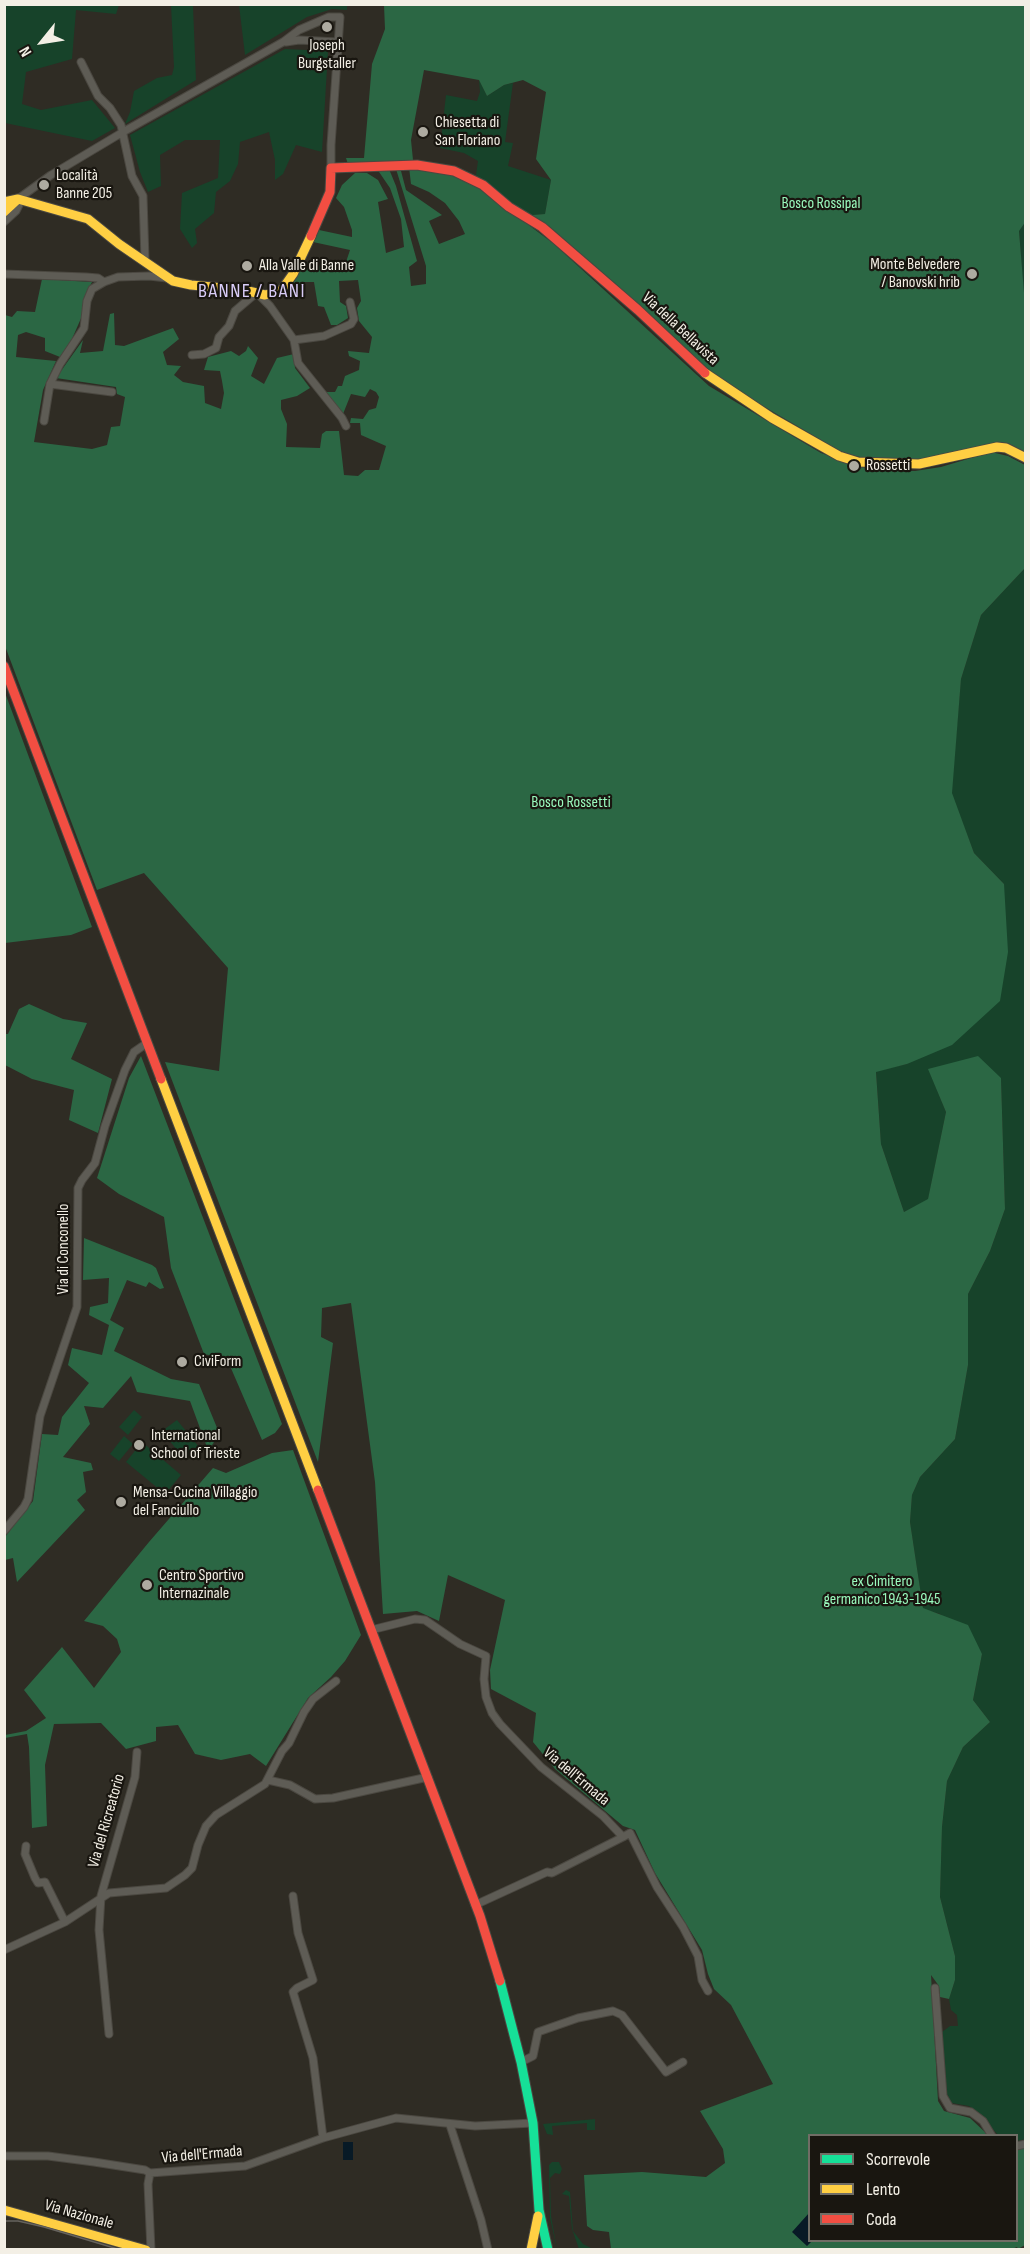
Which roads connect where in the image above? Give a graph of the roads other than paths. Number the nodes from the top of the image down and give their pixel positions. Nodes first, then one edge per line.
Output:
1 (306, 27) junction
2 (303, 40) junction
3 (283, 42) junction
4 (337, 42) junction
5 (81, 62) dead end
6 (123, 132) junction
7 (331, 168) junction
8 (18, 199) junction
9 (4, 202) edge
10 (4, 212) edge
11 (4, 222) edge
12 (145, 260) junction
13 (4, 274) edge
14 (167, 279) junction
15 (104, 282) junction
16 (280, 291) junction
17 (257, 295) junction
18 (350, 302) dead end
19 (270, 306) junction
20 (294, 340) junction
21 (192, 355) dead end
22 (50, 384) junction
23 (112, 392) dead end
24 (44, 421) dead end
25 (346, 426) dead end
26 (1026, 458) edge
27 (4, 666) edge
28 (147, 1043) junction
29 (4, 1531) edge
30 (371, 1630) junction
31 (336, 1681) dead end
32 (137, 1752) dead end
33 (428, 1777) junction
34 (268, 1780) junction
35 (623, 1837) junction
36 (26, 1846) dead end
37 (101, 1896) junction
38 (293, 1896) dead end
39 (476, 1905) junction
40 (65, 1922) junction
41 (4, 1950) edge
42 (935, 1988) dead end
43 (708, 1991) dead end
44 (109, 2034) dead end
45 (521, 2062) junction
46 (683, 2062) dead end
47 (533, 2123) junction
48 (450, 2125) junction
49 (991, 2134) edge
50 (323, 2138) junction
51 (4, 2156) edge
52 (150, 2173) junction
53 (4, 2210) edge
54 (539, 2210) junction
55 (146, 2250) edge
56 (151, 2250) edge
57 (488, 2250) edge
58 (531, 2250) edge
59 (548, 2250) edge

1 - 2 street
1 - 3 street
1 - 4 street
2 - 3 street
2 - 4 street
3 - 6 street
4 - 7 street
5 - 6 street
6 - 8 street
6 - 12 street
7 - 16 main road
7 - 26 main road, Via della Bellavista
8 - 9 main road
8 - 10 main road
8 - 11 street
8 - 12 main road
12 - 14 main road
13 - 15 street
14 - 15 street
14 - 17 main road
15 - 22 street
16 - 17 main road
16 - 19 street
17 - 19 street
17 - 21 street
18 - 20 street
19 - 20 street
20 - 25 street
22 - 23 street
22 - 24 street
27 - 28 main road
28 - 29 street, Via di Conconello
28 - 30 main road
30 - 33 main road
30 - 35 street, Via dell'Ermada
31 - 34 street, Via del Ricreatorio
32 - 37 street, Via del Ricreatorio
33 - 34 street
33 - 39 main road
34 - 37 street, Via del Ricreatorio
35 - 39 street
35 - 43 street, Via dell'Ermada
36 - 40 street
37 - 40 street, Via del Ricreatorio
37 - 44 street, Via del Ricreatorio
38 - 50 street
39 - 45 main road
40 - 41 street, Via del Ricreatorio
42 - 49 street
45 - 46 street
45 - 47 main road
47 - 48 street, Via dell'Ermada
47 - 54 main road
48 - 50 street, Via dell'Ermada
48 - 57 street
50 - 52 street, Via dell'Ermada
51 - 52 street, Via dell'Ermada
52 - 56 street, Via dell'Ermada
53 - 55 main road, Via Nazionale
54 - 58 main road
54 - 59 main road

